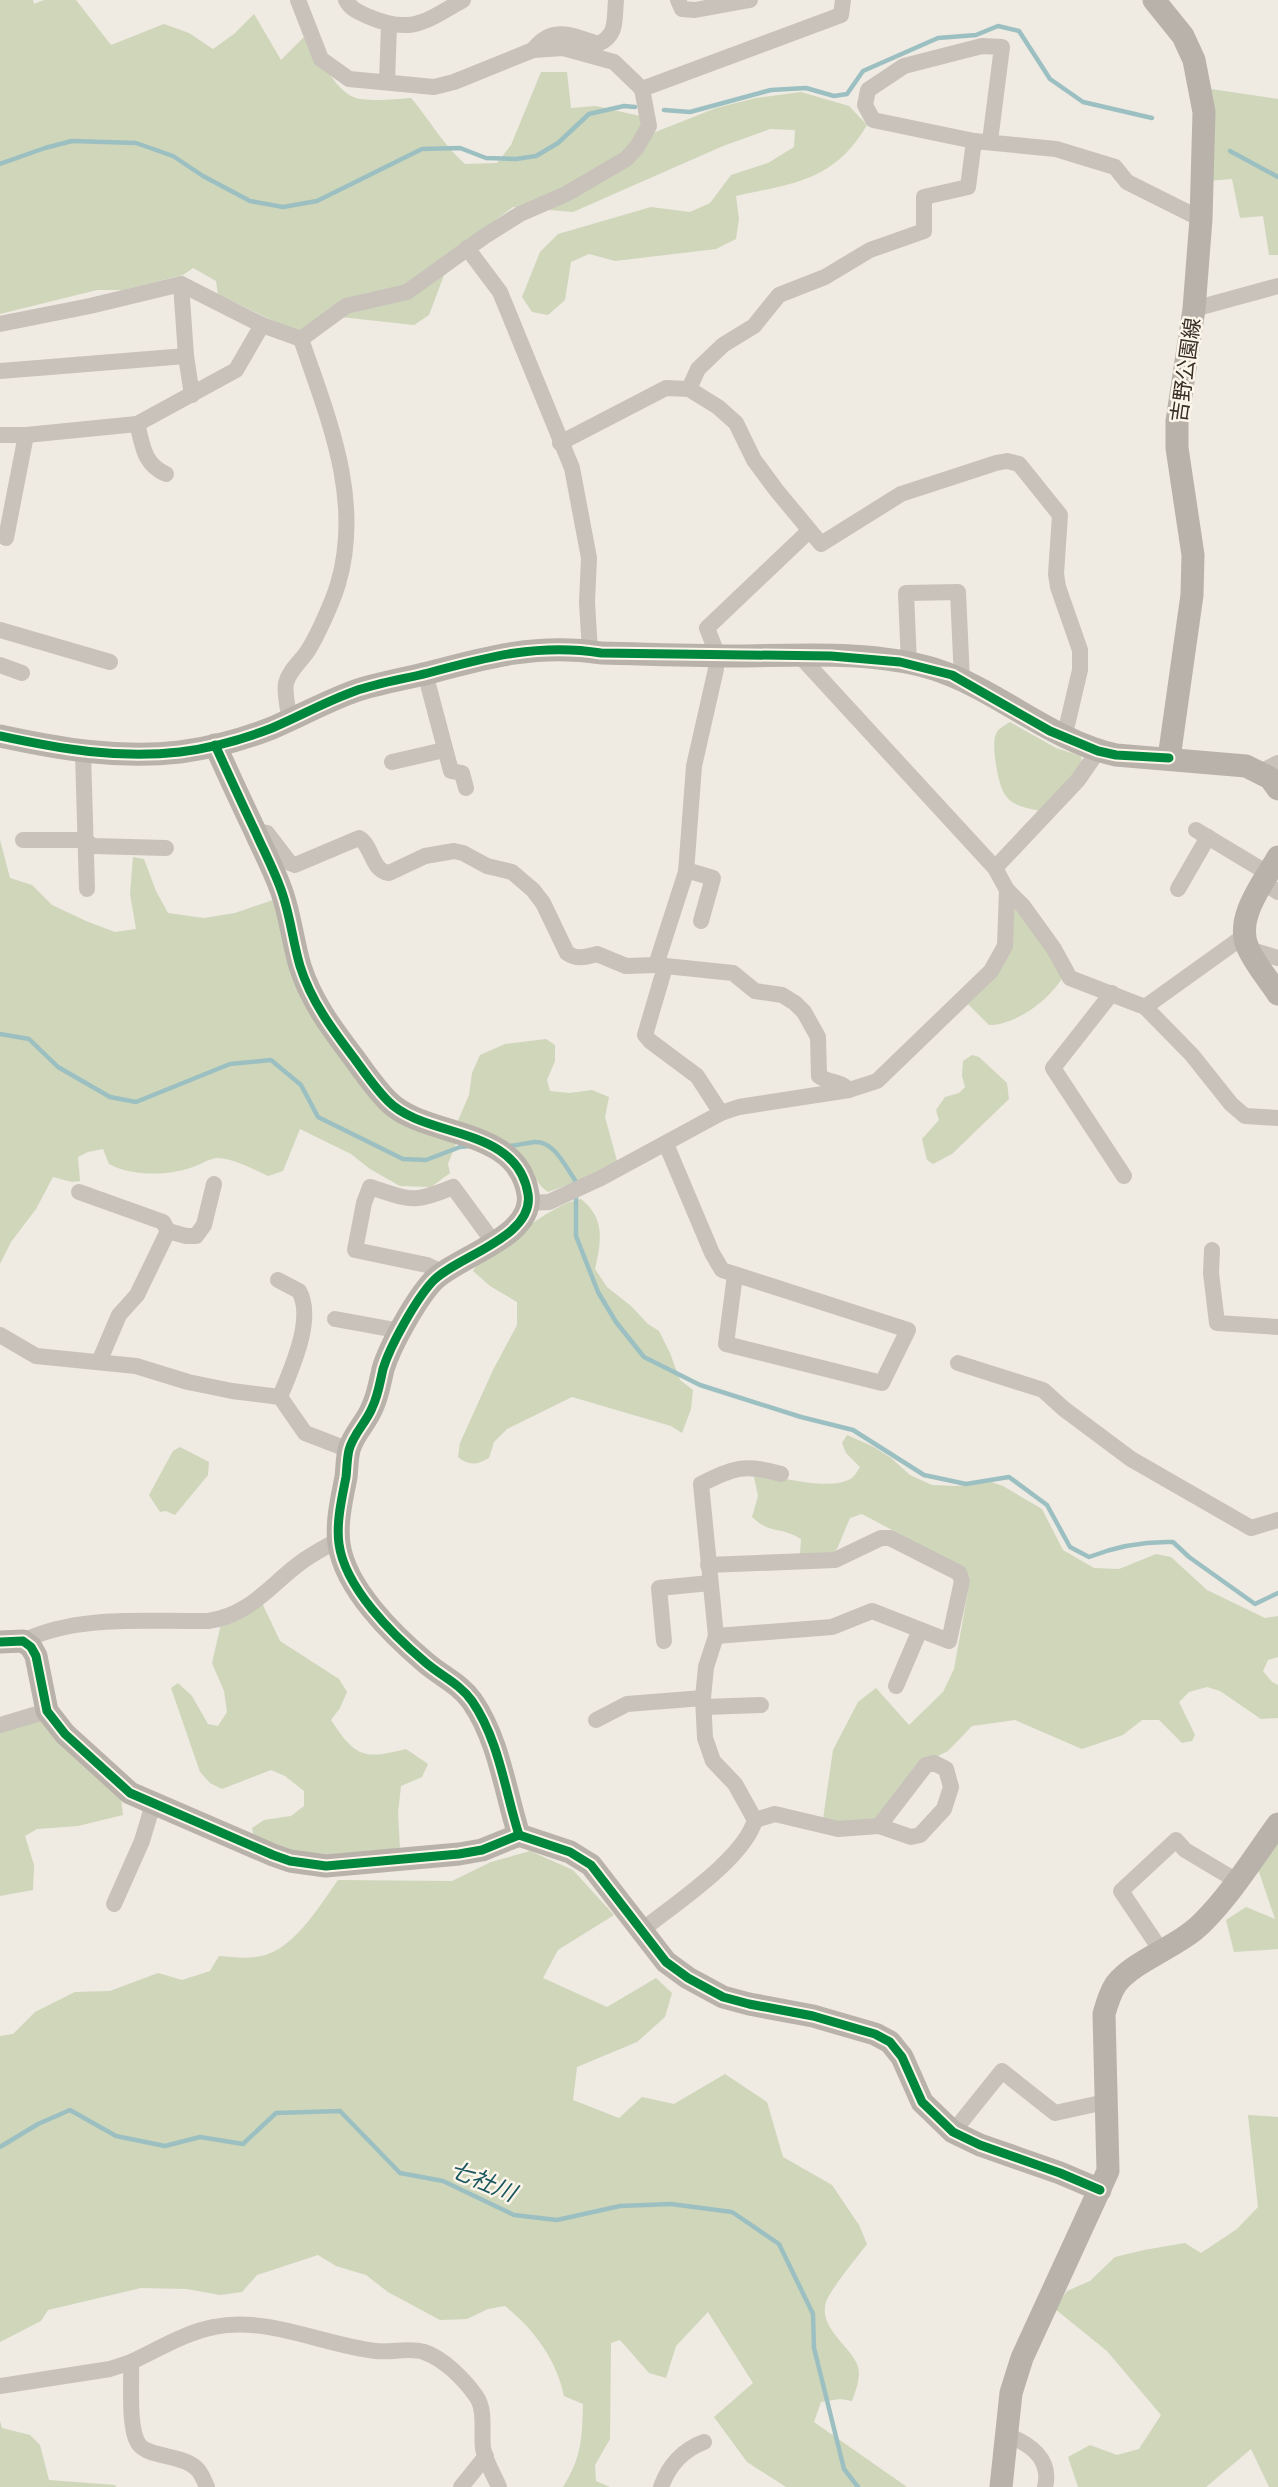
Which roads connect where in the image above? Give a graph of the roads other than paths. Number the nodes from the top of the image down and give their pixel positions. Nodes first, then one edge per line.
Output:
1 (298, 0) edge
2 (346, 0) edge
3 (616, 0) edge
4 (678, 0) edge
5 (750, 0) edge
6 (843, 0) edge
7 (1154, 0) edge
8 (453, 3) edge
9 (388, 26) junction
10 (533, 50) junction
11 (387, 82) junction
12 (642, 89) junction
13 (982, 141) junction
14 (1201, 219) junction
15 (467, 248) junction
16 (181, 284) junction
17 (1278, 286) edge
18 (1194, 309) junction
19 (0, 324) edge
20 (262, 325) junction
21 (302, 339) junction
22 (186, 356) junction
23 (0, 371) edge
24 (689, 389) junction
25 (192, 395) junction
26 (137, 424) junction
27 (0, 435) edge
28 (26, 435) junction
29 (560, 443) junction
30 (166, 474) dead end
31 (809, 531) junction
32 (6, 538) dead end
33 (0, 630) edge
34 (590, 652) junction
35 (715, 656) junction
36 (800, 656) junction
37 (110, 662) dead end
38 (909, 664) junction
39 (0, 665) edge
40 (23, 673) dead end
41 (425, 673) junction
42 (962, 680) junction
43 (290, 720) junction
44 (0, 736) edge
45 (1065, 738) junction
46 (215, 745) junction
47 (444, 750) junction
48 (1098, 751) junction
49 (83, 752) junction
50 (1169, 758) junction
51 (392, 762) dead end
52 (1269, 768) edge
53 (466, 788) dead end
54 (1278, 789) edge
55 (254, 831) junction
56 (84, 839) junction
57 (23, 840) dead end
58 (166, 849) dead end
59 (995, 869) junction
60 (686, 870) junction
61 (1272, 877) edge
62 (1178, 888) dead end
63 (87, 889) dead end
64 (1007, 890) junction
65 (701, 921) dead end
66 (1246, 942) junction
67 (1278, 958) edge
68 (660, 966) junction
69 (1112, 993) junction
70 (1278, 994) edge
71 (1145, 1007) junction
72 (849, 1090) junction
73 (721, 1113) junction
74 (1278, 1118) edge
75 (666, 1144) junction
76 (1124, 1176) dead end
77 (214, 1184) dead end
78 (79, 1192) dead end
79 (539, 1202) junction
80 (169, 1231) junction
81 (494, 1243) junction
82 (1212, 1250) dead end
83 (443, 1273) junction
84 (735, 1275) junction
85 (278, 1280) dead end
86 (335, 1319) dead end
87 (1278, 1327) edge
88 (401, 1331) junction
89 (0, 1335) edge
90 (99, 1362) junction
91 (958, 1363) dead end
92 (280, 1397) junction
93 (349, 1450) junction
94 (781, 1474) dead end
95 (1278, 1520) edge
96 (338, 1540) junction
97 (708, 1565) junction
98 (710, 1583) junction
99 (920, 1630) junction
100 (716, 1636) junction
101 (664, 1641) dead end
102 (11, 1642) edge
103 (896, 1686) dead end
104 (703, 1702) junction
105 (761, 1705) dead end
106 (47, 1712) junction
107 (596, 1720) dead end
108 (0, 1725) edge
109 (153, 1804) junction
110 (755, 1821) junction
111 (1278, 1824) edge
112 (879, 1826) junction
113 (519, 1835) junction
114 (1237, 1881) junction
115 (114, 1905) dead end
116 (640, 1931) junction
117 (1162, 1952) junction
118 (1105, 2102) junction
119 (953, 2132) junction
120 (1100, 2190) junction
121 (131, 2362) junction
122 (0, 2386) edge
123 (1006, 2435) junction
124 (704, 2442) dead end
125 (486, 2456) junction
126 (207, 2487) edge
127 (461, 2487) edge
128 (499, 2487) edge
129 (661, 2487) edge
130 (1001, 2487) edge
131 (1045, 2487) edge

1 - 11 street
2 - 9 street
3 - 10 street
4 - 5 street
6 - 12 street
7 - 14 street, 吉野公園線
8 - 9 street
9 - 11 street
10 - 11 street
10 - 12 street
12 - 15 street
13 - 13 street
13 - 14 street
13 - 24 street
14 - 18 street, 吉野公園線
15 - 21 street
15 - 29 street
16 - 19 street
16 - 20 street
16 - 22 street
17 - 18 street
18 - 50 street, 吉野公園線
20 - 21 street
20 - 25 street
21 - 43 street
22 - 23 street
22 - 25 street
24 - 29 street
24 - 31 street
25 - 26 street
26 - 28 street
26 - 30 street
27 - 28 street
28 - 32 street
29 - 34 street
31 - 35 street
31 - 45 street
33 - 37 street
34 - 35 street
34 - 41 street
35 - 36 street
35 - 60 street
36 - 38 street
36 - 59 street
38 - 42 street
38 - 42 street
39 - 40 street
41 - 43 street
41 - 47 street
42 - 45 street
43 - 46 street
44 - 49 street
45 - 48 street
46 - 49 street
46 - 55 street
47 - 51 street
47 - 53 street
48 - 50 street
48 - 59 street
49 - 56 street
50 - 52 street
52 - 54 street
55 - 68 street
55 - 79 street
56 - 57 street
56 - 58 street
56 - 63 street
59 - 64 street
60 - 65 street
60 - 68 street
61 - 62 street
61 - 66 street
64 - 69 street
64 - 72 street
66 - 67 street
66 - 70 street
66 - 71 street
68 - 72 street
68 - 73 street
69 - 71 street
69 - 76 street
71 - 74 street
72 - 73 street
73 - 75 street
75 - 79 street
75 - 84 street
77 - 80 street
78 - 80 street
79 - 81 street
80 - 90 street
81 - 83 street
81 - 83 street
82 - 87 street
83 - 88 street
84 - 84 street
85 - 92 street
86 - 88 street
88 - 93 street
89 - 90 street
90 - 92 street
91 - 95 street
92 - 93 street
93 - 96 street
94 - 97 street
96 - 102 street
96 - 113 street
97 - 98 street
97 - 99 street
98 - 100 street
98 - 101 street
99 - 100 street
99 - 103 street
100 - 104 street
102 - 106 street
104 - 105 street
104 - 107 street
104 - 110 street
106 - 108 street
106 - 109 street
109 - 113 street
109 - 115 street
110 - 112 street
110 - 116 street
111 - 114 street
112 - 112 street
113 - 116 street
114 - 117 street
114 - 117 street
116 - 119 street
117 - 118 street
118 - 119 street
118 - 120 street
119 - 120 street
120 - 123 street
121 - 122 street
121 - 125 street
121 - 126 street
123 - 130 street
123 - 131 street
124 - 129 street
125 - 127 street
125 - 128 street

